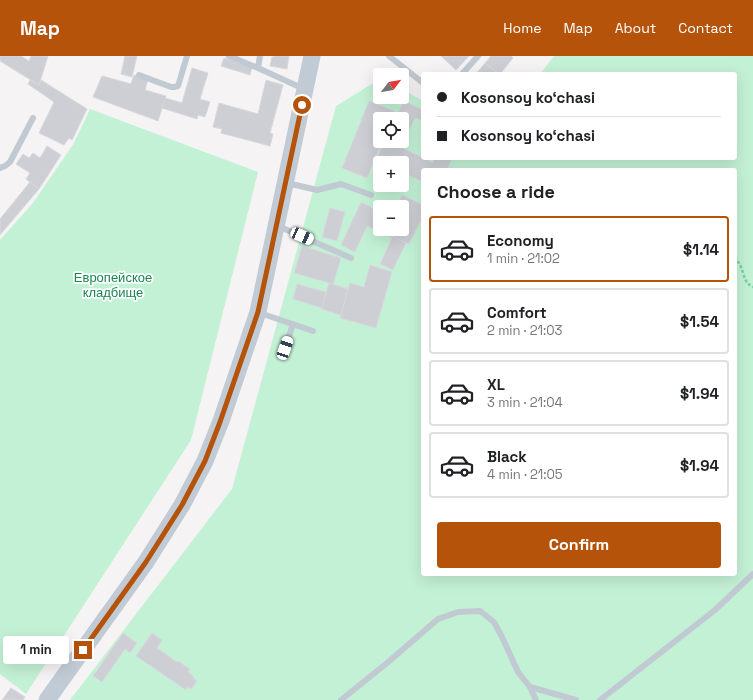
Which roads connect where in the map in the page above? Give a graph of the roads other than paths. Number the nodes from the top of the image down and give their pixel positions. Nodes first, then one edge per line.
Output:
1 (187, 56) edge
2 (228, 56) edge
3 (260, 56) edge
4 (312, 56) edge
5 (389, 56) edge
6 (478, 56) edge
7 (258, 68) junction
8 (464, 72) edge
9 (139, 75) dead end
10 (421, 81) edge
11 (305, 90) junction
12 (34, 118) dead end
13 (0, 168) edge
14 (286, 182) junction
15 (371, 195) dead end
16 (277, 225) junction
17 (351, 258) dead end
18 (258, 312) junction
19 (293, 324) junction
20 (314, 331) dead end
21 (285, 348) dead end
22 (753, 574) edge
23 (530, 687) junction
24 (47, 700) edge
25 (341, 700) edge
26 (536, 700) edge
27 (576, 700) edge
28 (600, 700) edge

1 - 9 lane
2 - 7 lane
3 - 7 lane
4 - 11 main road
5 - 10 lane
6 - 8 lane
7 - 11 lane
11 - 14 main road
12 - 13 lane
14 - 15 lane
14 - 16 main road
16 - 17 lane
16 - 18 main road
18 - 19 lane
18 - 24 main road
19 - 20 lane
19 - 21 lane
22 - 28 lane
23 - 25 lane
23 - 26 lane
23 - 27 lane

